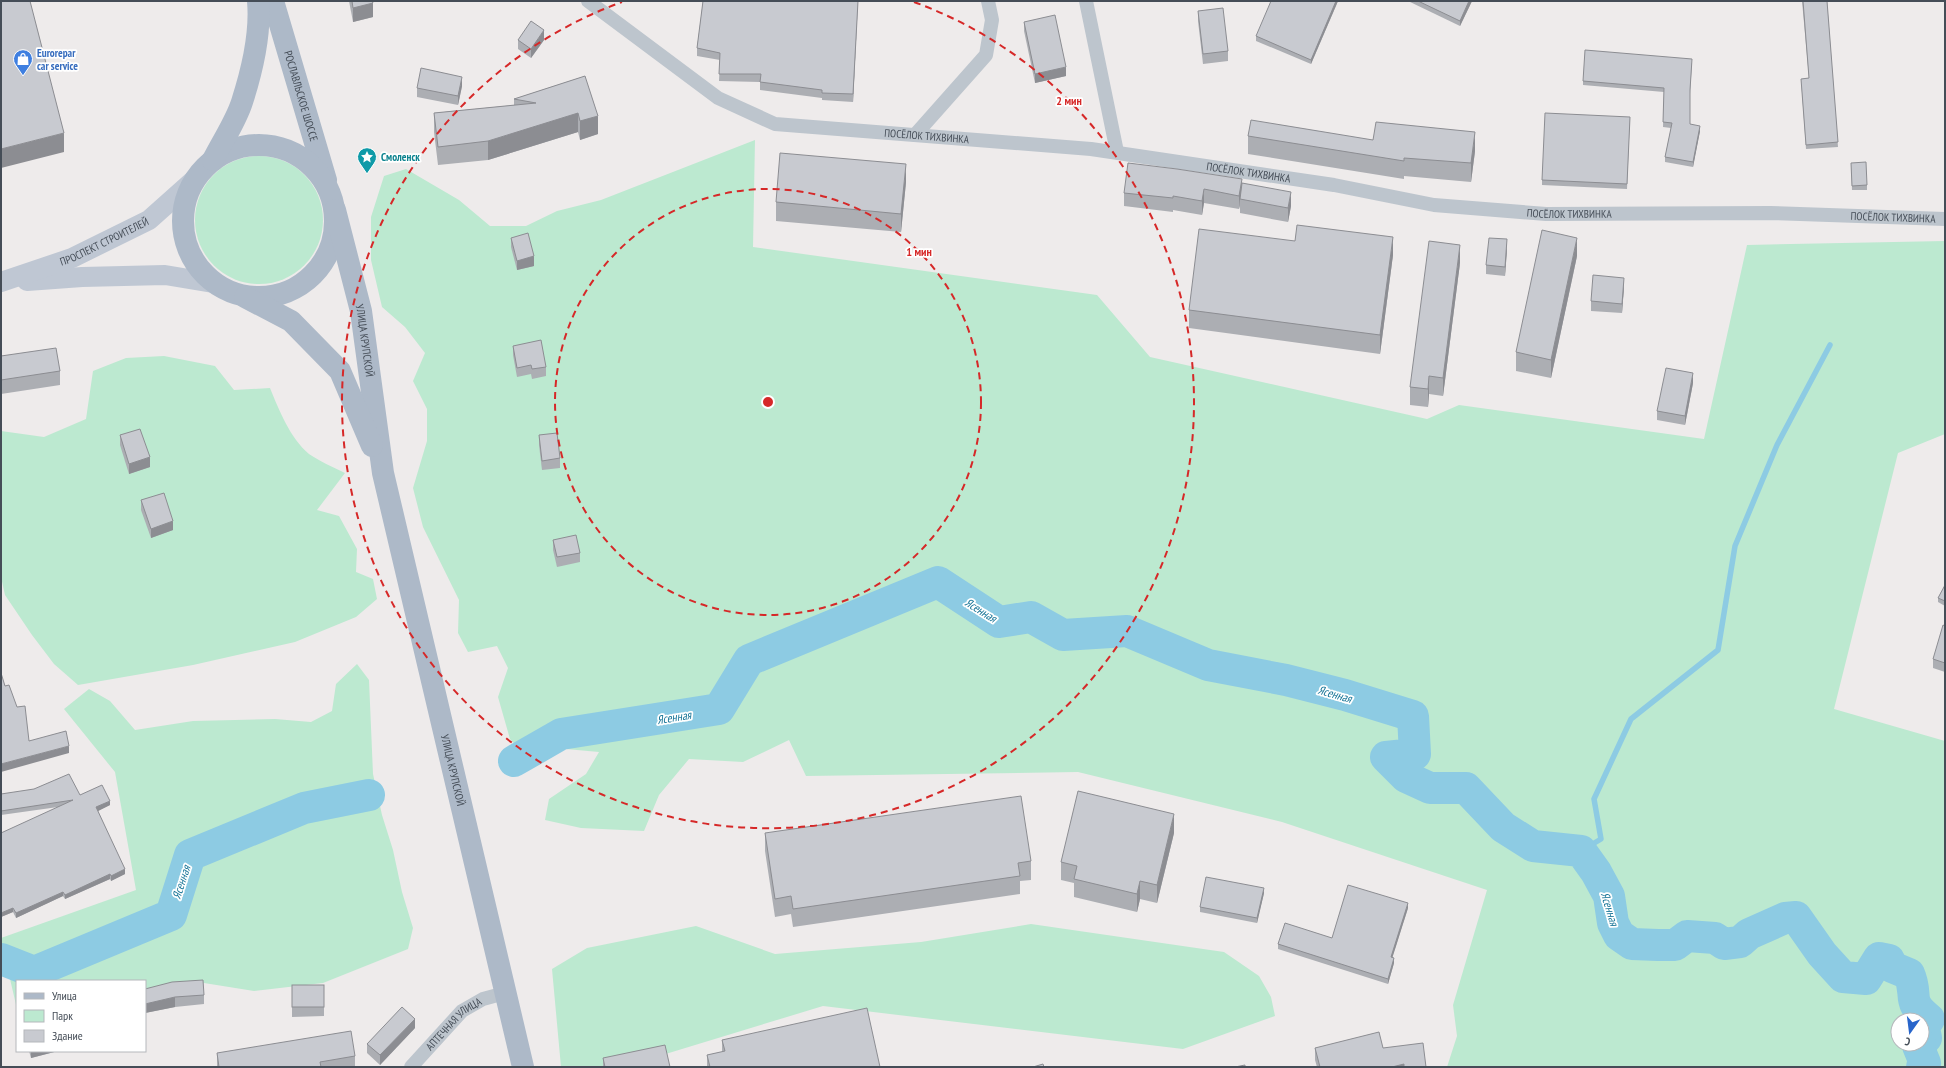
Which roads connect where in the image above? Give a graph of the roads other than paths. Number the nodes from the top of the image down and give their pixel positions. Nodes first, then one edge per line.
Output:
1 (258, 1) edge
2 (273, 1) edge
3 (588, 1) edge
4 (988, 1) edge
5 (1086, 1) edge
6 (915, 135) junction
7 (1117, 152) junction
8 (213, 160) junction
9 (195, 179) junction
10 (332, 200) junction
11 (1945, 219) edge
12 (213, 282) junction
13 (1, 283) edge
14 (243, 296) junction
15 (383, 473) junction
16 (504, 993) junction
17 (411, 1067) edge
18 (523, 1067) edge

1 - 8 main road
2 - 10 main road, РОСЛАВЛЬСКОЕ ШОССЕ
3 - 6 street, ПОСЁЛОК ТИХВИНКА
4 - 6 street
5 - 7 street
6 - 7 street, ПОСЁЛОК ТИХВИНКА
7 - 11 street, ПОСЁЛОК ТИХВИНКА
8 - 9 main road
8 - 10 main road
9 - 12 main road
9 - 13 main road, ПРОСПЕКТ СТРОИТЕЛЕЙ
10 - 14 main road
10 - 15 main road, УЛИЦА КРУПСКОЙ
12 - 13 main road, ПРОСПЕКТ СТРОИТЕЛЕЙ
12 - 14 main road
14 - 15 main road, УЛИЦА КРУПСКОЙ
15 - 16 main road, УЛИЦА КРУПСКОЙ
16 - 17 street, АПТЕЧНАЯ УЛИЦА
16 - 18 main road, УЛИЦА КРУПСКОЙ

